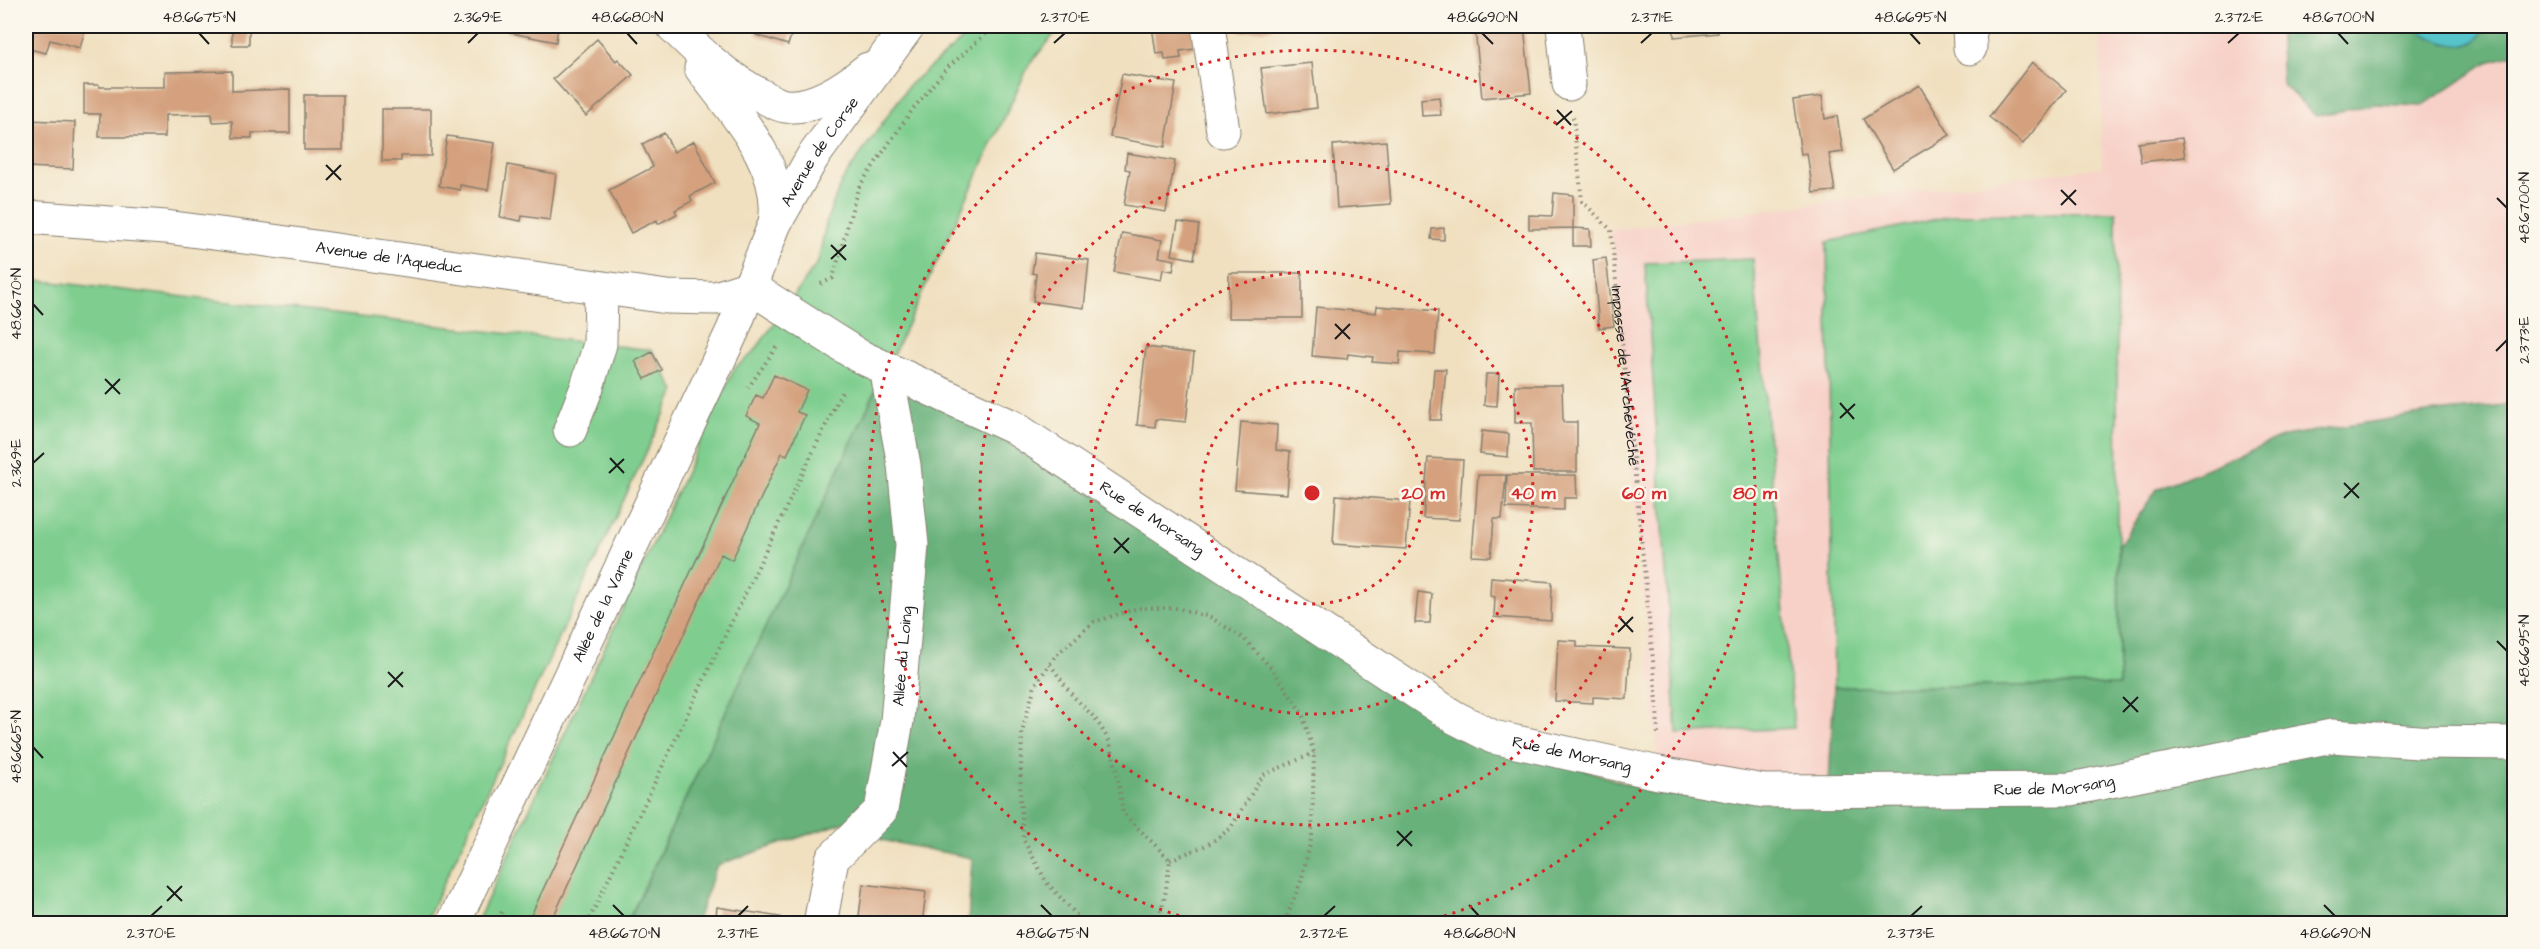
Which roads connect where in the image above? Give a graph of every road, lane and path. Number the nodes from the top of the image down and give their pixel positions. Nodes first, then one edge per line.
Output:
1 (671, 26) edge
2 (908, 26) edge
3 (924, 26) edge
4 (994, 26) edge
5 (1208, 26) edge
6 (1563, 26) edge
7 (889, 53) junction
8 (1569, 84) joint
9 (783, 106) junction
10 (1223, 131) dead end
11 (812, 158) junction
12 (26, 217) edge
13 (775, 223) junction
14 (821, 284) dead end
15 (750, 287) junction
16 (601, 288) junction
17 (873, 362) junction
18 (570, 430) dead end
19 (1050, 664) junction
20 (2514, 742) edge
21 (1314, 753) junction
22 (1659, 773) junction
23 (1170, 860) junction
24 (453, 924) edge
25 (587, 924) edge
26 (820, 924) edge
27 (1085, 924) edge
28 (1157, 924) edge
29 (1284, 924) edge

1 - 9 street
1 - 13 street
2 - 7 street, Avenue de Corse
3 - 7 street
4 - 14 path
5 - 10 street
6 - 8 street
7 - 9 street
7 - 11 street, Avenue de Corse
8 - 22 path, Impasse de l'Archevéché
9 - 11 street
11 - 13 street, Avenue de Corse
12 - 16 street, Avenue de l'Aqueduc
13 - 15 street, Avenue de Corse
15 - 16 street, Avenue de l'Aqueduc
15 - 17 street, Rue de Morsang
15 - 24 street, Allée de la Vanne
16 - 18 street
17 - 22 street, Rue de Morsang
17 - 25 path
17 - 26 street, Allée du Loing
19 - 21 path
19 - 23 path
19 - 27 path
20 - 22 street, Rue de Morsang
21 - 23 path
21 - 29 path
23 - 28 path

